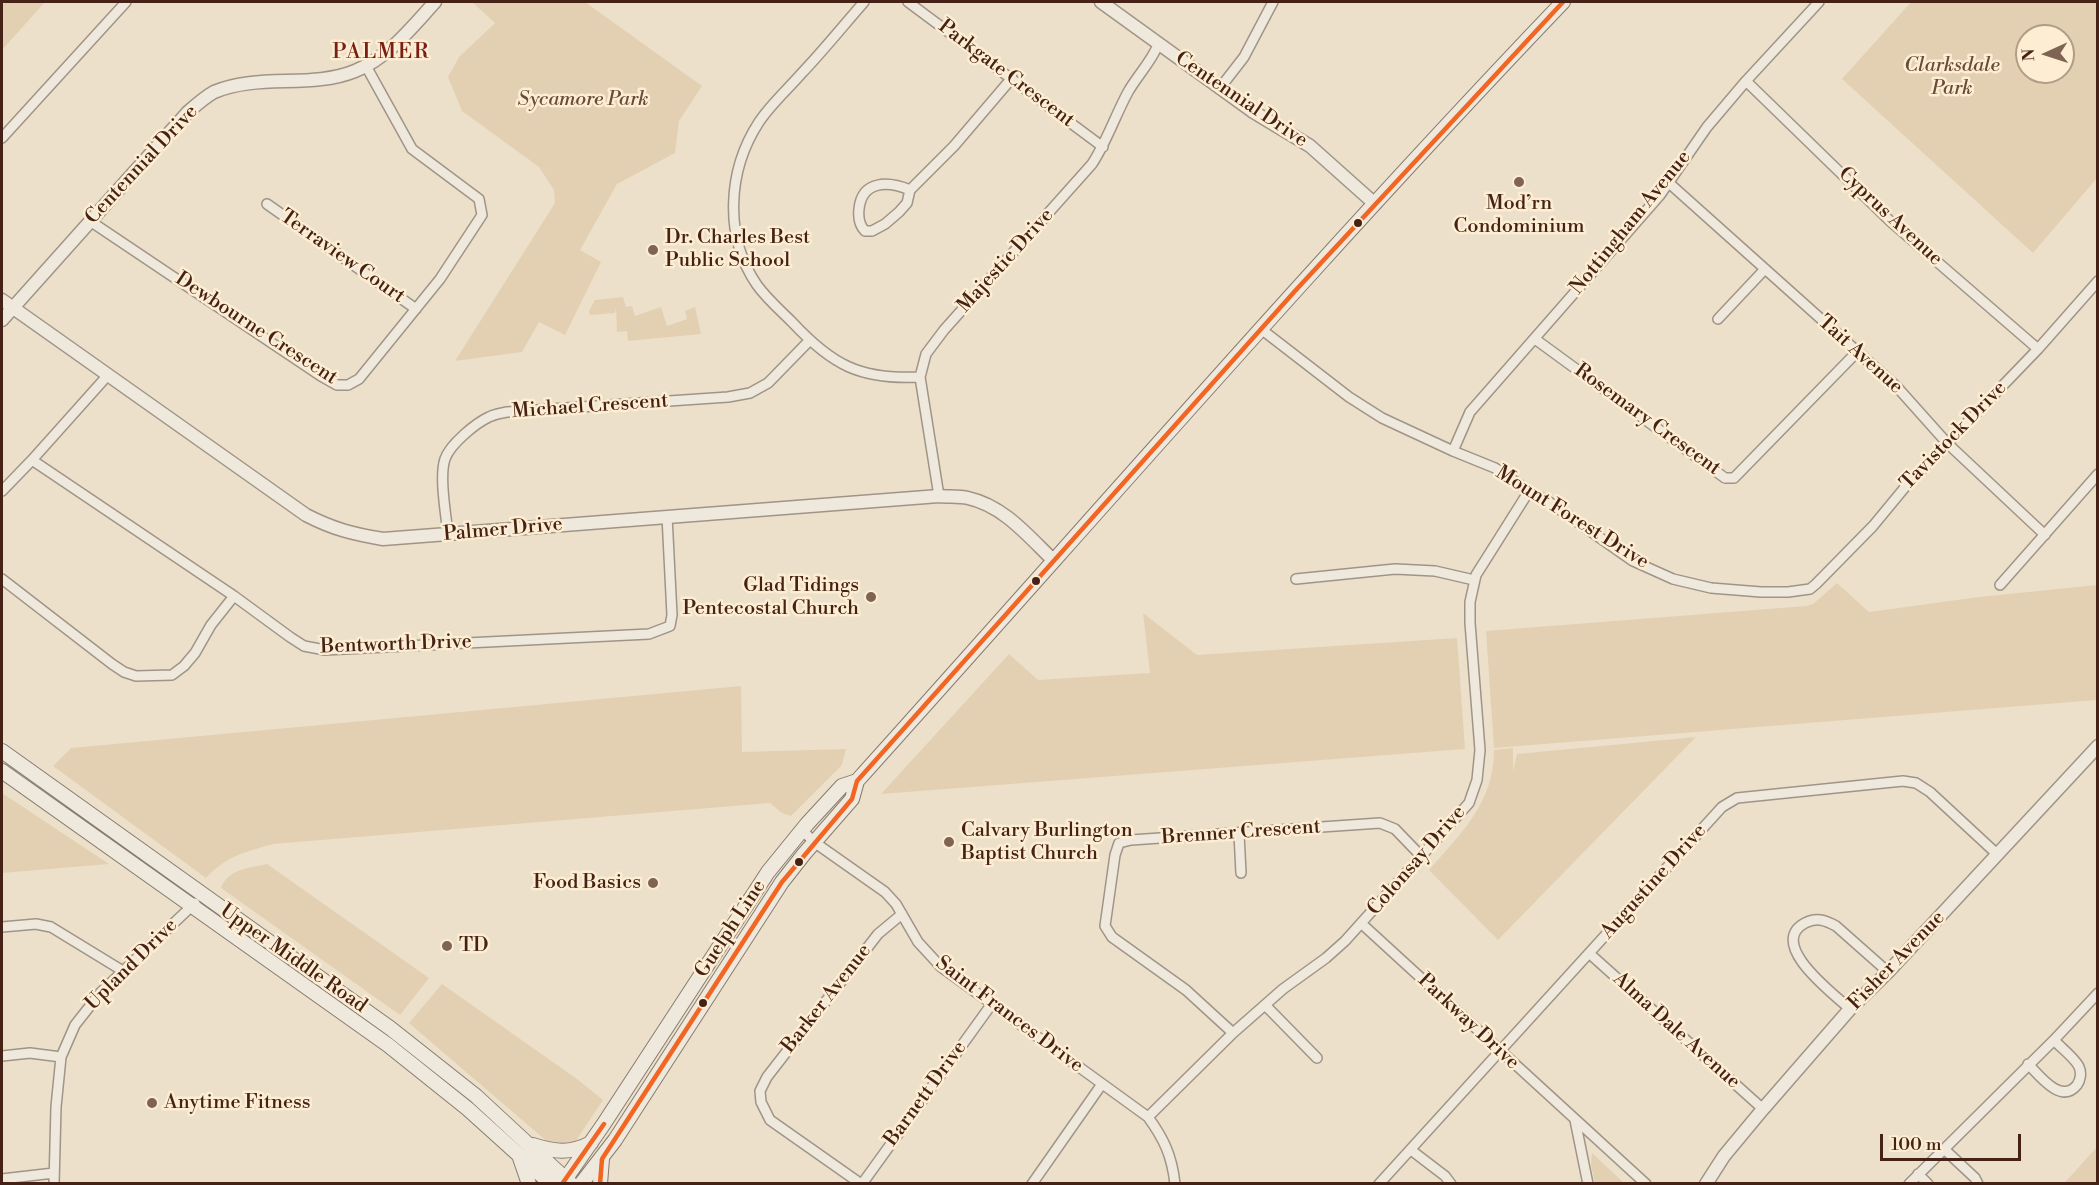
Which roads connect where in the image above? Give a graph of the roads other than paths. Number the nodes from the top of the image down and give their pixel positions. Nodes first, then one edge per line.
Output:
1 (126, 2) edge
2 (435, 2) edge
3 (864, 2) edge
4 (908, 2) edge
5 (1101, 2) edge
6 (1273, 2) edge
7 (1563, 2) edge
8 (1819, 2) edge
9 (1158, 45) junction
10 (366, 66) junction
11 (1012, 78) junction
12 (1746, 81) junction
13 (1220, 88) junction
14 (2, 138) edge
15 (1103, 147) junction
16 (1669, 183) junction
17 (910, 190) junction
18 (267, 204) dead end
19 (1376, 204) junction
20 (90, 221) junction
21 (1766, 268) junction
22 (2097, 281) edge
23 (2, 300) edge
24 (12, 308) junction
25 (416, 309) junction
26 (1718, 319) dead end
27 (2, 320) edge
28 (1261, 329) junction
29 (1535, 339) junction
30 (808, 341) junction
31 (2038, 349) junction
32 (1857, 352) junction
33 (108, 375) junction
34 (920, 377) junction
35 (1947, 443) junction
36 (1453, 451) junction
37 (32, 460) junction
38 (2097, 474) edge
39 (2, 490) edge
40 (1529, 491) junction
41 (939, 496) junction
42 (667, 516) junction
43 (448, 534) junction
44 (2045, 535) junction
45 (1054, 561) junction
46 (2, 579) edge
47 (1296, 579) dead end
48 (1474, 580) junction
49 (2000, 585) dead end
50 (1810, 589) joint
51 (234, 596) junction
52 (2097, 746) edge
53 (2, 751) edge
54 (2, 771) edge
55 (857, 782) junction
56 (801, 830) junction
57 (1239, 834) junction
58 (814, 842) junction
59 (1998, 855) junction
60 (1422, 857) junction
61 (1240, 873) dead end
62 (203, 894) junction
63 (192, 906) junction
64 (902, 914) junction
65 (1362, 924) junction
66 (2, 927) edge
67 (1590, 954) junction
68 (123, 971) junction
69 (702, 972) junction
70 (1888, 972) junction
71 (2097, 993) edge
72 (703, 1003) junction
73 (991, 1005) junction
74 (1266, 1006) junction
75 (1851, 1009) junction
76 (1233, 1033) junction
77 (2054, 1040) junction
78 (1500, 1051) junction
79 (2, 1056) edge
80 (61, 1057) junction
81 (1317, 1058) dead end
82 (2028, 1064) junction
83 (1102, 1084) junction
84 (1763, 1109) junction
85 (1148, 1117) junction
86 (1575, 1120) junction
87 (591, 1143) junction
88 (522, 1148) junction
89 (1944, 1149) junction
90 (1411, 1150) junction
91 (602, 1159) junction
92 (1918, 1174) junction
93 (54, 1178) edge
94 (2, 1179) edge
95 (566, 1182) edge
96 (529, 1184) edge
97 (551, 1184) edge
98 (581, 1184) edge
99 (600, 1184) edge
100 (861, 1184) edge
101 (1032, 1184) edge
102 (1175, 1184) edge
103 (1379, 1184) edge
104 (1450, 1184) edge
105 (1588, 1184) edge
106 (1646, 1184) edge
107 (1706, 1184) edge
108 (1909, 1184) edge
109 (1928, 1184) edge
110 (1978, 1184) edge

1 - 14 street
2 - 10 street, Centennial Drive
3 - 30 street
4 - 11 street, Parkgate Crescent
5 - 9 street, Centennial Drive
6 - 13 street
7 - 19 main road, Guelph Line
8 - 12 street, Nottingham Avenue
9 - 13 street, Centennial Drive
9 - 15 street, Majestic Drive
10 - 20 street, Centennial Drive
10 - 25 street, Dewbourne Crescent
11 - 15 street, Parkgate Crescent
11 - 17 street
12 - 16 street, Nottingham Avenue
12 - 31 street, Cyprus Avenue
13 - 19 street, Centennial Drive
15 - 34 street, Majestic Drive
16 - 21 street, Tait Avenue
16 - 29 street, Nottingham Avenue
17 - 17 street
18 - 25 street, Terraview Court
19 - 28 main road, Guelph Line
20 - 24 street, Centennial Drive
20 - 25 street, Dewbourne Crescent
21 - 26 street
21 - 32 street, Tait Avenue
22 - 31 street, Tavistock Drive
23 - 24 street, Palmer Drive
24 - 27 street, Centennial Drive
24 - 33 street, Palmer Drive
28 - 36 street, Mount Forest Drive
28 - 45 main road, Guelph Line
29 - 32 street, Rosemary Crescent
29 - 36 street, Nottingham Avenue
30 - 34 street
30 - 43 street, Michael Crescent
31 - 35 street, Tavistock Drive
32 - 35 street, Tait Avenue
33 - 37 street
33 - 43 street, Palmer Drive
34 - 41 street, Majestic Drive
35 - 44 street, Tait Avenue
35 - 50 street, Tavistock Drive
36 - 40 street, Mount Forest Drive
37 - 39 street
37 - 51 street, Bentworth Drive
38 - 44 street
40 - 48 street, Colonsay Drive
40 - 50 street, Mount Forest Drive
41 - 42 street, Palmer Drive
41 - 45 street, Palmer Drive
42 - 43 street, Palmer Drive
42 - 51 street, Bentworth Drive
44 - 49 street
45 - 55 main road, Guelph Line
46 - 51 street
47 - 48 street
48 - 60 street, Colonsay Drive
52 - 59 street, Fisher Avenue
53 - 62 main road, Upper Middle Road
54 - 63 main road, Upper Middle Road
55 - 56 main road, Guelph Line
55 - 58 main road, Guelph Line
56 - 58 street, Saint Frances Drive
56 - 69 main road, Guelph Line
57 - 60 street, Brenner Crescent
57 - 61 street
57 - 76 street, Brenner Crescent
58 - 64 street, Saint Frances Drive
58 - 72 main road, Guelph Line
59 - 67 street, Augustine Drive
59 - 70 street, Fisher Avenue
60 - 65 street, Colonsay Drive
62 - 63 street, Upland Drive
62 - 88 main road, Upper Middle Road
63 - 68 street, Upland Drive
63 - 88 main road, Upper Middle Road
64 - 73 street, Saint Frances Drive
64 - 100 street, Barker Avenue
65 - 74 street, Colonsay Drive
65 - 78 street, Parkway Drive
66 - 68 street
67 - 78 street, Augustine Drive
67 - 84 street, Alma Dale Avenue
68 - 80 street, Upland Drive
69 - 72 main road
69 - 87 main road, Guelph Line
70 - 75 street, Fisher Avenue
70 - 75 street
71 - 77 street
72 - 91 main road, Guelph Line
73 - 83 street, Saint Frances Drive
73 - 100 street, Barnett Drive
74 - 76 street, Colonsay Drive
74 - 81 street
75 - 84 street, Fisher Avenue
76 - 85 street, Colonsay Drive
77 - 82 street
77 - 82 street
78 - 86 street, Parkway Drive
78 - 90 street, Augustine Drive
79 - 80 street
80 - 93 street, Upland Drive
82 - 89 street
83 - 85 street, Saint Frances Drive
83 - 101 street
84 - 107 street, Fisher Avenue
85 - 102 street, Saint Frances Drive
86 - 105 street
86 - 106 street, Parkway Drive
87 - 88 main road
87 - 95 main road, Guelph Line
88 - 95 main road, Upper Middle Road
88 - 96 main road
88 - 97 main road, Upper Middle Road
89 - 92 street
89 - 110 street
90 - 103 street, Augustine Drive
90 - 104 street
91 - 98 main road, Guelph Line
91 - 99 main road
92 - 108 street
92 - 109 street
93 - 94 street

